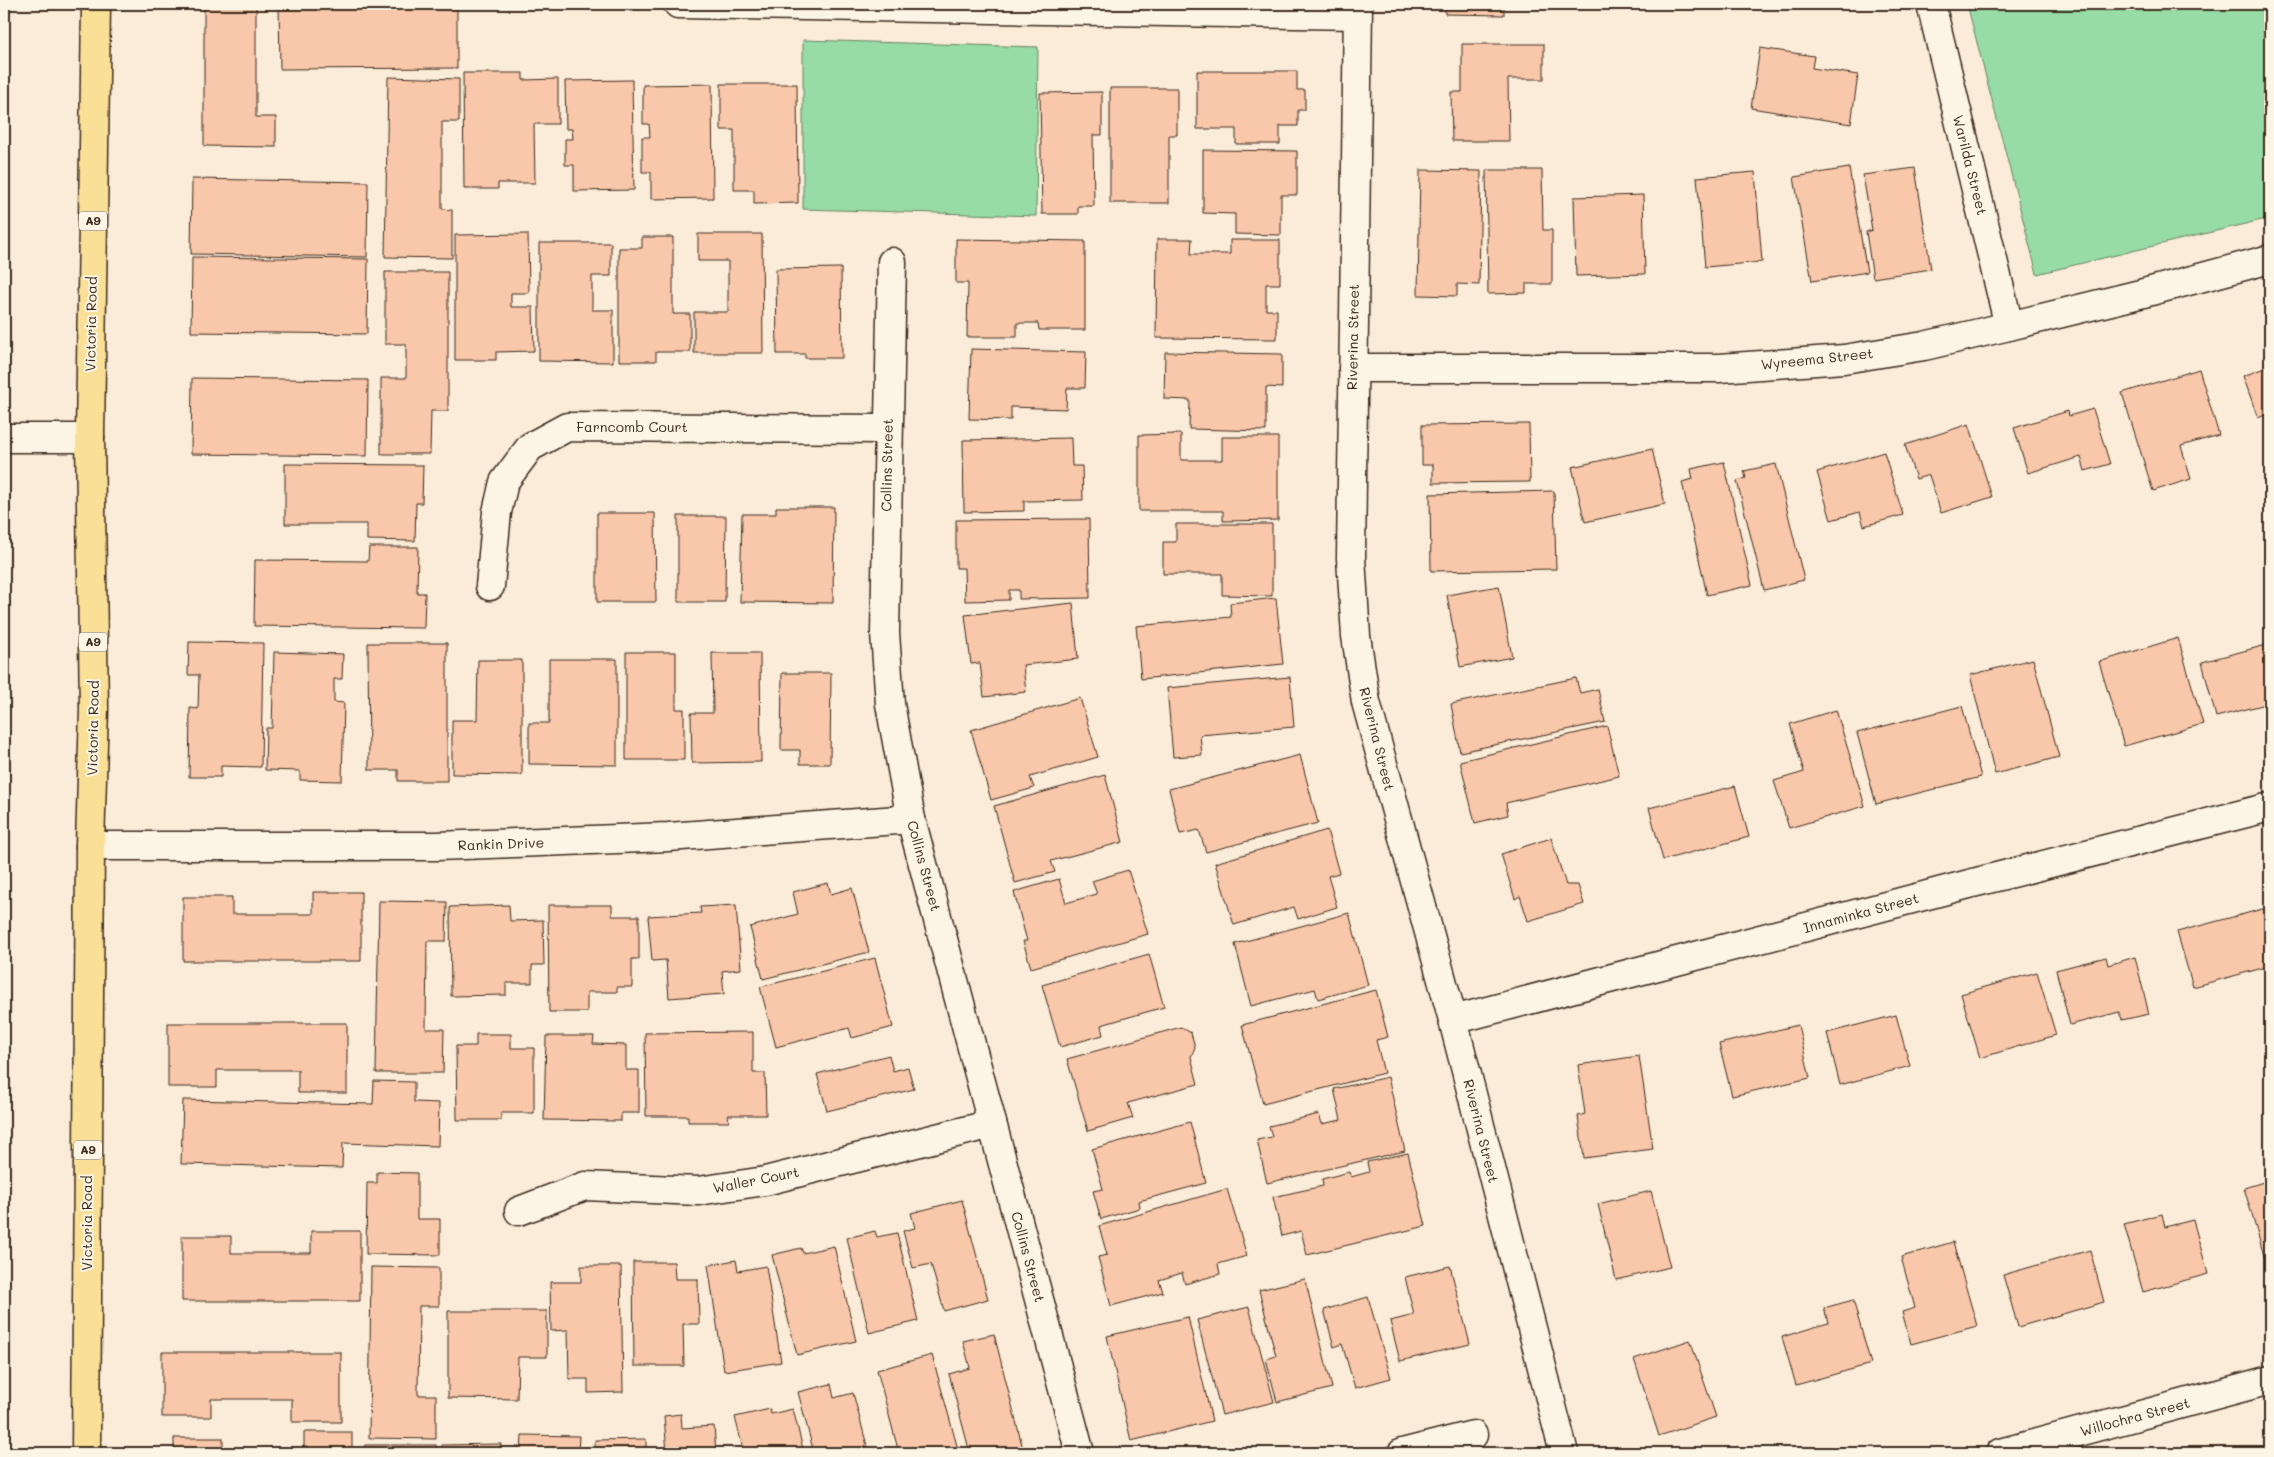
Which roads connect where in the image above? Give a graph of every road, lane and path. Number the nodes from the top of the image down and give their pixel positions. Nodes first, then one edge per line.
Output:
1 (96, 4) edge
2 (678, 4) edge
3 (758, 4) edge
4 (1931, 4) edge
5 (1357, 9) edge
6 (2270, 259) edge
7 (892, 262) dead end
8 (2009, 326) junction
9 (1353, 368) junction
10 (888, 429) junction
11 (4, 438) edge
12 (90, 438) junction
13 (490, 586) dead end
14 (2270, 807) edge
15 (911, 819) junction
16 (90, 846) junction
17 (1453, 1020) junction
18 (992, 1124) junction
19 (519, 1211) dead end
20 (2270, 1380) edge
21 (1473, 1435) dead end
22 (86, 1453) edge
23 (1080, 1453) edge
24 (1402, 1453) edge
25 (1564, 1453) edge
26 (2000, 1453) edge

1 - 12 highway, Victoria Road / A9
2 - 3 street
3 - 5 street
4 - 8 street, Warilda Street
5 - 9 street, Riverina Street
6 - 8 street, Wyreema Street
7 - 10 street, Collins Street
8 - 9 street, Wyreema Street
9 - 17 street, Riverina Street
10 - 13 street, Farncomb Court
10 - 15 street, Collins Street
11 - 12 street
12 - 16 highway, Victoria Road / A9
14 - 17 street, Innaminka Street
15 - 16 street, Rankin Drive
15 - 18 street, Collins Street
16 - 22 highway, Victoria Road / A9
17 - 25 street, Riverina Street
18 - 19 street, Waller Court
18 - 23 street, Collins Street
20 - 26 street, Willochra Street
21 - 24 street

